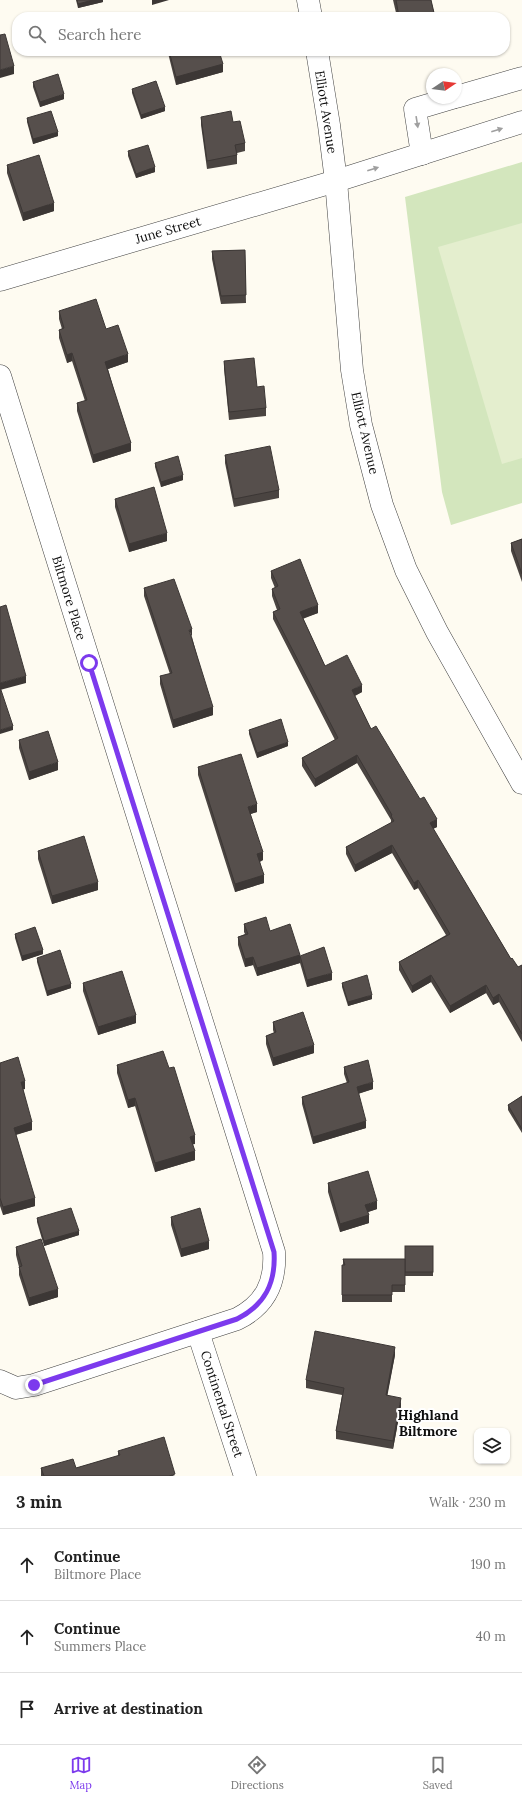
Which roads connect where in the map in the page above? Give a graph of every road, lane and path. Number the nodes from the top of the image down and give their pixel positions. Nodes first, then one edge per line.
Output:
1 (308, 0) edge
2 (310, 12) edge
3 (318, 56) edge
4 (522, 78) edge
5 (462, 95) edge
6 (432, 104) edge
7 (522, 122) edge
8 (422, 154) junction
9 (336, 181) junction
10 (0, 280) edge
11 (0, 376) edge
12 (522, 783) edge
13 (198, 1332) junction
14 (0, 1381) edge
15 (245, 1476) edge

1 - 2 street
3 - 9 street, Elliott Avenue
4 - 5 street
6 -> 8 street
8 -> 7 street, June Street
9 -> 8 street, June Street
9 - 10 street, June Street
9 - 12 street, Elliott Avenue
11 - 13 street, Biltmore Place
13 - 14 street, Biltmore Place
13 - 15 street, Continental Street

